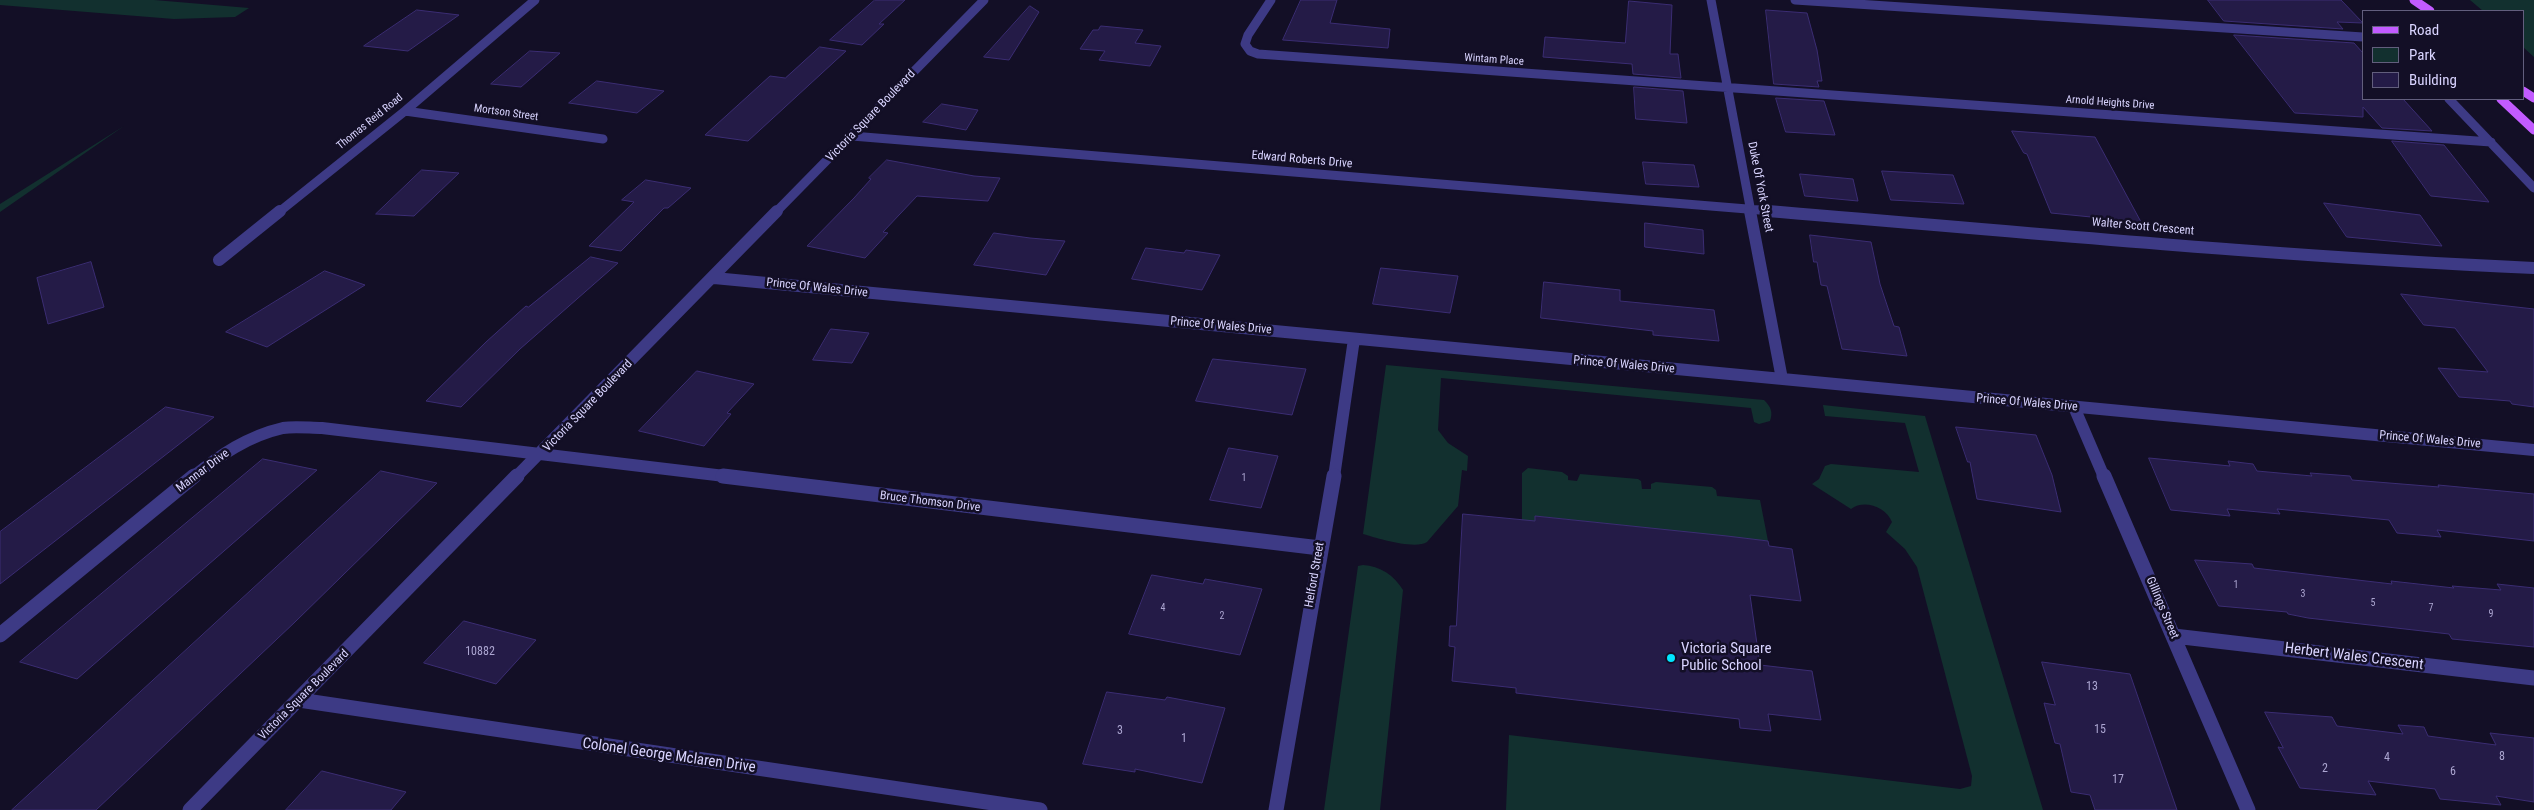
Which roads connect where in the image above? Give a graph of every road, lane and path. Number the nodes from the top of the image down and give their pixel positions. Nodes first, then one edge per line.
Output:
1 (534, 0) edge
2 (984, 0) edge
3 (1271, 0) edge
4 (1711, 0) edge
5 (1796, 0) edge
6 (2414, 0) edge
7 (2423, 2) edge
8 (2362, 37) edge
9 (1727, 88) junction
10 (2449, 100) edge
11 (2502, 100) edge
12 (405, 111) junction
13 (2534, 130) edge
14 (852, 136) junction
15 (603, 139) dead end
16 (2491, 142) junction
17 (2534, 188) edge
18 (1750, 209) junction
19 (219, 260) dead end
20 (2534, 268) edge
21 (714, 278) junction
22 (1354, 339) junction
23 (1782, 379) junction
24 (2074, 407) junction
25 (2534, 450) edge
26 (540, 455) junction
27 (1320, 548) junction
28 (0, 635) edge
29 (2174, 636) junction
30 (2534, 678) edge
31 (299, 700) junction
32 (190, 810) edge
33 (1040, 810) edge
34 (1276, 810) edge
35 (2248, 810) edge

1 - 12 street, Thomas Reid Road
2 - 14 street, Victoria Square Boulevard
3 - 9 street, Wintam Place
4 - 9 street, Duke Of York Street
5 - 8 street
6 - 7 main road
9 - 16 street, Arnold Heights Drive
9 - 18 street, Duke Of York Street
10 - 16 street
11 - 13 main road
12 - 15 street, Mortson Street
12 - 19 street, Thomas Reid Road
14 - 18 street, Edward Roberts Drive
14 - 21 street, Victoria Square Boulevard
16 - 17 street
18 - 20 street, Walter Scott Crescent
18 - 23 street, Duke Of York Street
21 - 22 street, Prince Of Wales Drive
21 - 26 street, Victoria Square Boulevard
22 - 23 street, Prince Of Wales Drive
22 - 27 street, Helford Street
23 - 24 street, Prince Of Wales Drive
24 - 25 street, Prince Of Wales Drive
24 - 29 street, Gillings Street
26 - 27 street, Bruce Thomson Drive
26 - 28 street, Mannar Drive
26 - 31 street, Victoria Square Boulevard
27 - 34 street, Helford Street
29 - 30 street, Herbert Wales Crescent
29 - 35 street, Gillings Street
31 - 32 street, Victoria Square Boulevard
31 - 33 street, Colonel George Mclaren Drive

